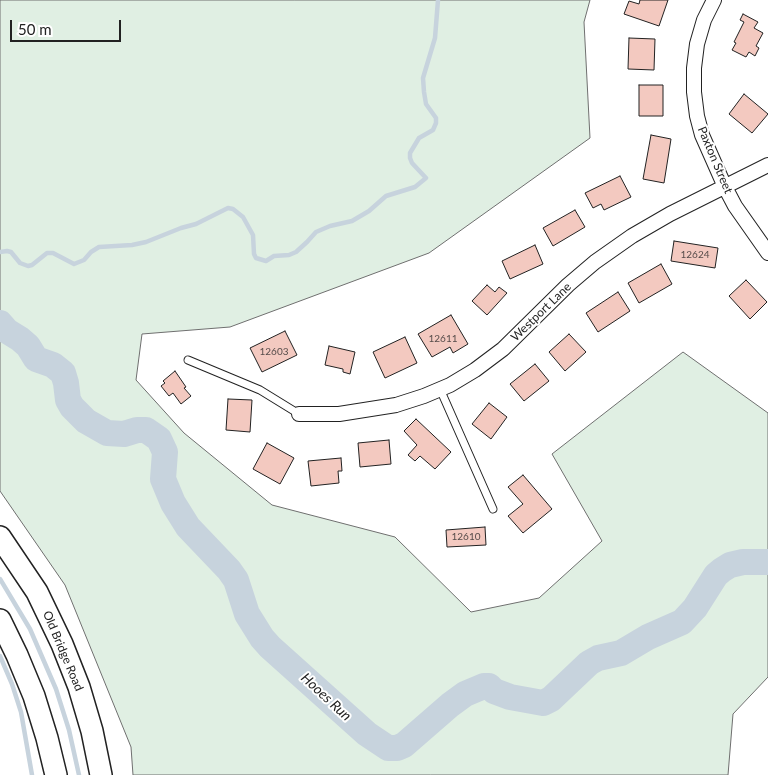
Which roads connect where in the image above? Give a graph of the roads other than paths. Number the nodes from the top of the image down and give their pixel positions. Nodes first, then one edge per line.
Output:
1 (714, 0) edge
2 (768, 165) edge
3 (725, 186) junction
4 (768, 253) edge
5 (188, 360) dead end
6 (440, 389) junction
7 (299, 414) joint
8 (493, 509) dead end
9 (0, 537) edge
10 (0, 620) edge
11 (56, 775) edge
12 (101, 775) edge

1 - 3 street, Paxton Street
2 - 3 street, Westport Lane
3 - 4 street, Paxton Street
3 - 6 street, Westport Lane
5 - 7 lane
6 - 7 street, Westport Lane
6 - 8 lane
9 - 12 main road, Old Bridge Road
10 - 11 main road

